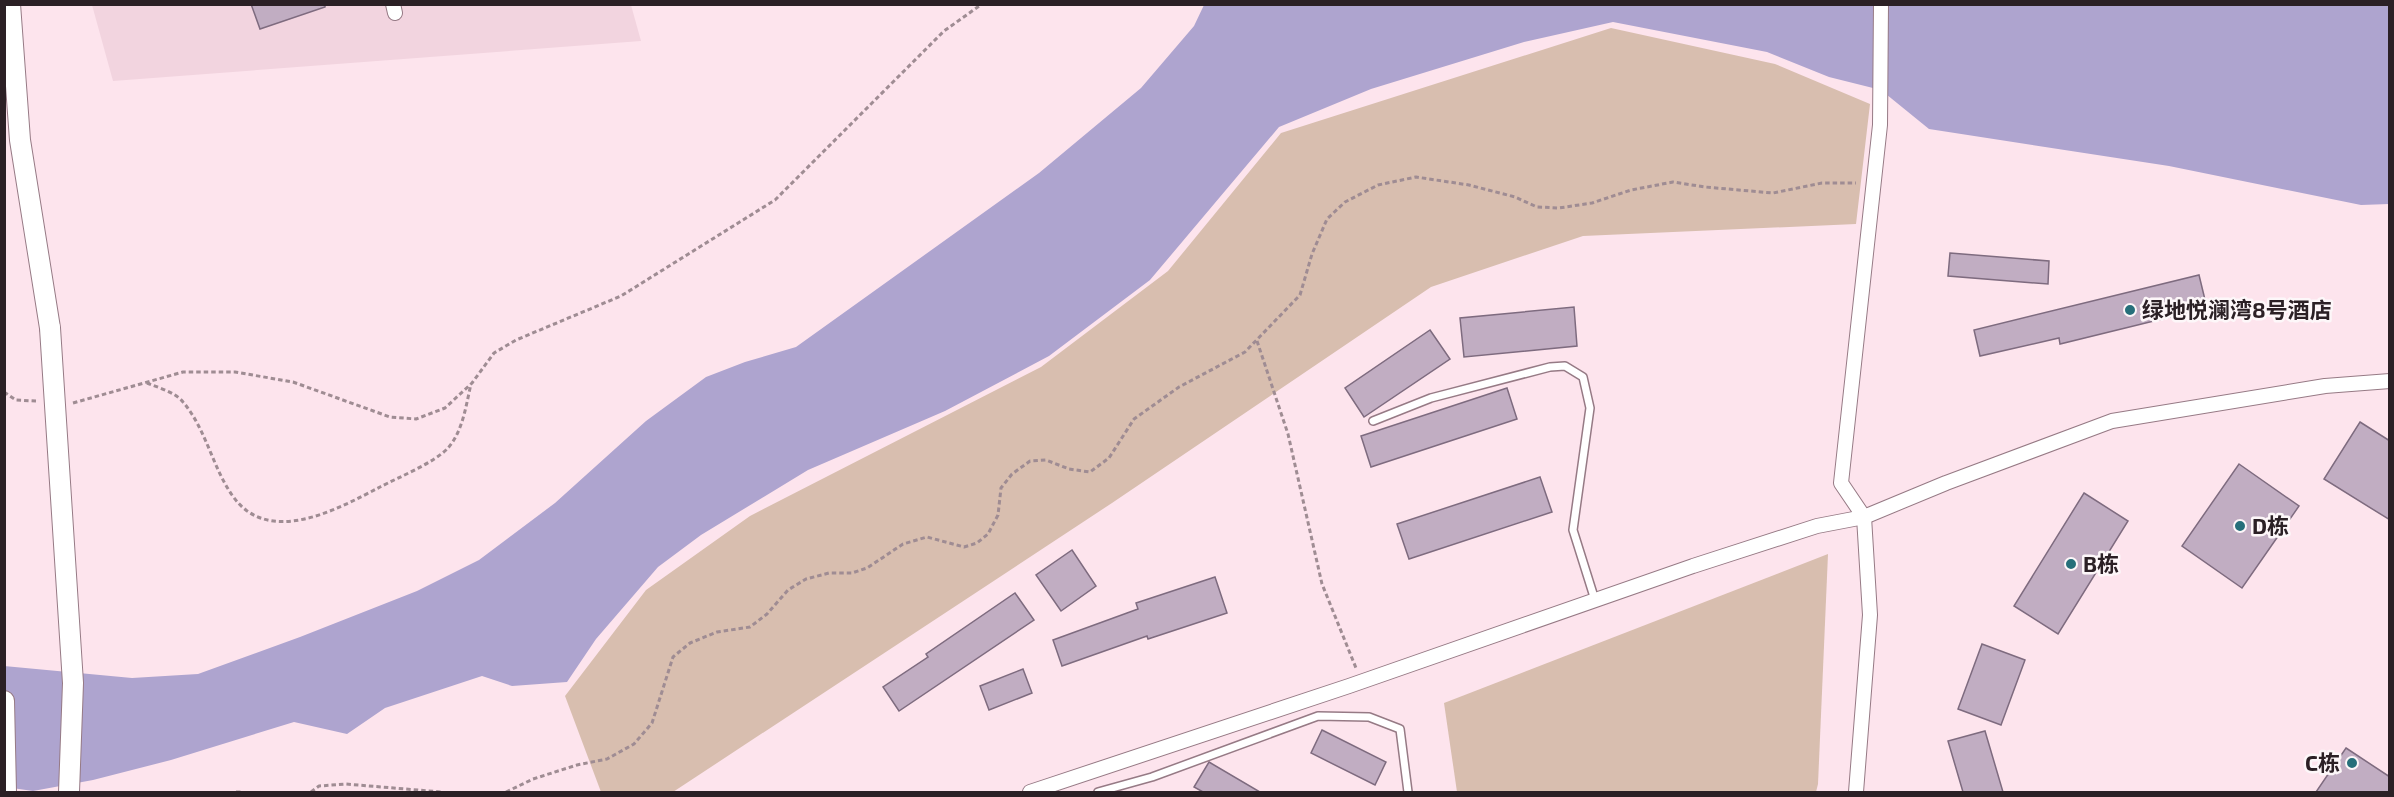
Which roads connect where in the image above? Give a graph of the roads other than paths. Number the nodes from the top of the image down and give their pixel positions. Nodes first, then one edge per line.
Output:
1 (10, 4) edge
2 (1881, 4) edge
3 (11, 103) edge
4 (13, 141) edge
5 (2390, 381) edge
6 (1373, 421) dead end
7 (1864, 517) junction
8 (1595, 600) junction
9 (4, 701) edge
10 (6, 792) edge
11 (69, 792) edge
12 (1030, 792) edge
13 (1098, 792) edge
14 (1408, 792) edge
15 (1856, 792) edge

1 - 3 main road
2 - 7 street
3 - 4 main road
4 - 11 main road, bridge
5 - 7 street
6 - 8 lane
7 - 8 street
7 - 15 street
8 - 12 street
9 - 10 main road
13 - 14 lane

